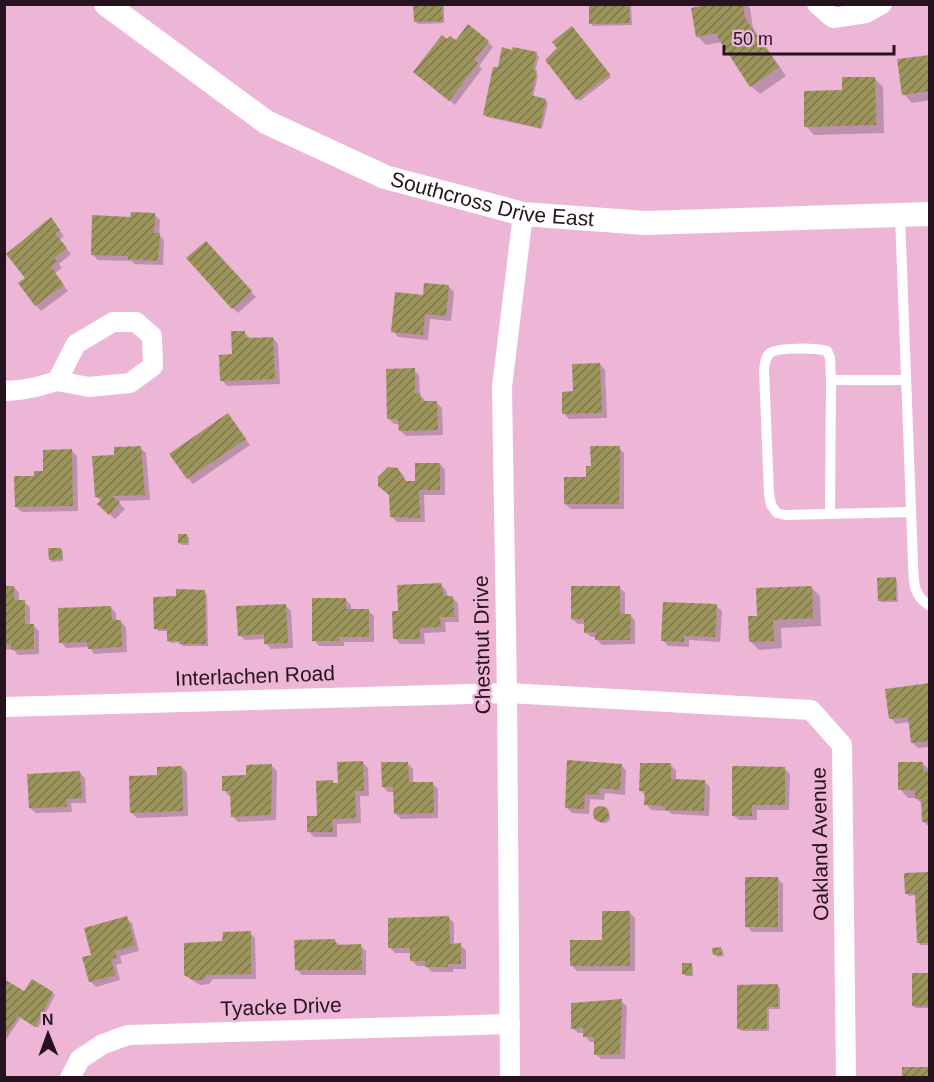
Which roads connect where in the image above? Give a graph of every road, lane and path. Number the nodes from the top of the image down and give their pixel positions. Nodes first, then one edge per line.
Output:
1 (106, 4) edge
2 (817, 4) edge
3 (882, 4) edge
4 (523, 214) junction
5 (900, 214) junction
6 (930, 214) edge
7 (831, 380) junction
8 (906, 380) junction
9 (57, 381) junction
10 (4, 391) edge
11 (911, 512) junction
12 (830, 514) junction
13 (930, 606) edge
14 (507, 693) junction
15 (4, 707) edge
16 (510, 1024) junction
17 (70, 1077) edge
18 (510, 1077) edge
19 (846, 1077) edge

1 - 4 street, Southcross Drive East
2 - 3 street
4 - 5 street, Southcross Drive East
4 - 14 street, Chestnut Drive
5 - 6 street, Southcross Drive East
5 - 8 lane
7 - 8 lane
7 - 12 lane
7 - 12 lane
8 - 11 lane
9 - 9 street
9 - 10 street
11 - 12 lane
11 - 13 lane
14 - 15 street, Interlachen Road
14 - 16 street, Chestnut Drive
14 - 19 street, Oakland Avenue
16 - 17 street, Tyacke Drive
16 - 18 street, Chestnut Drive

